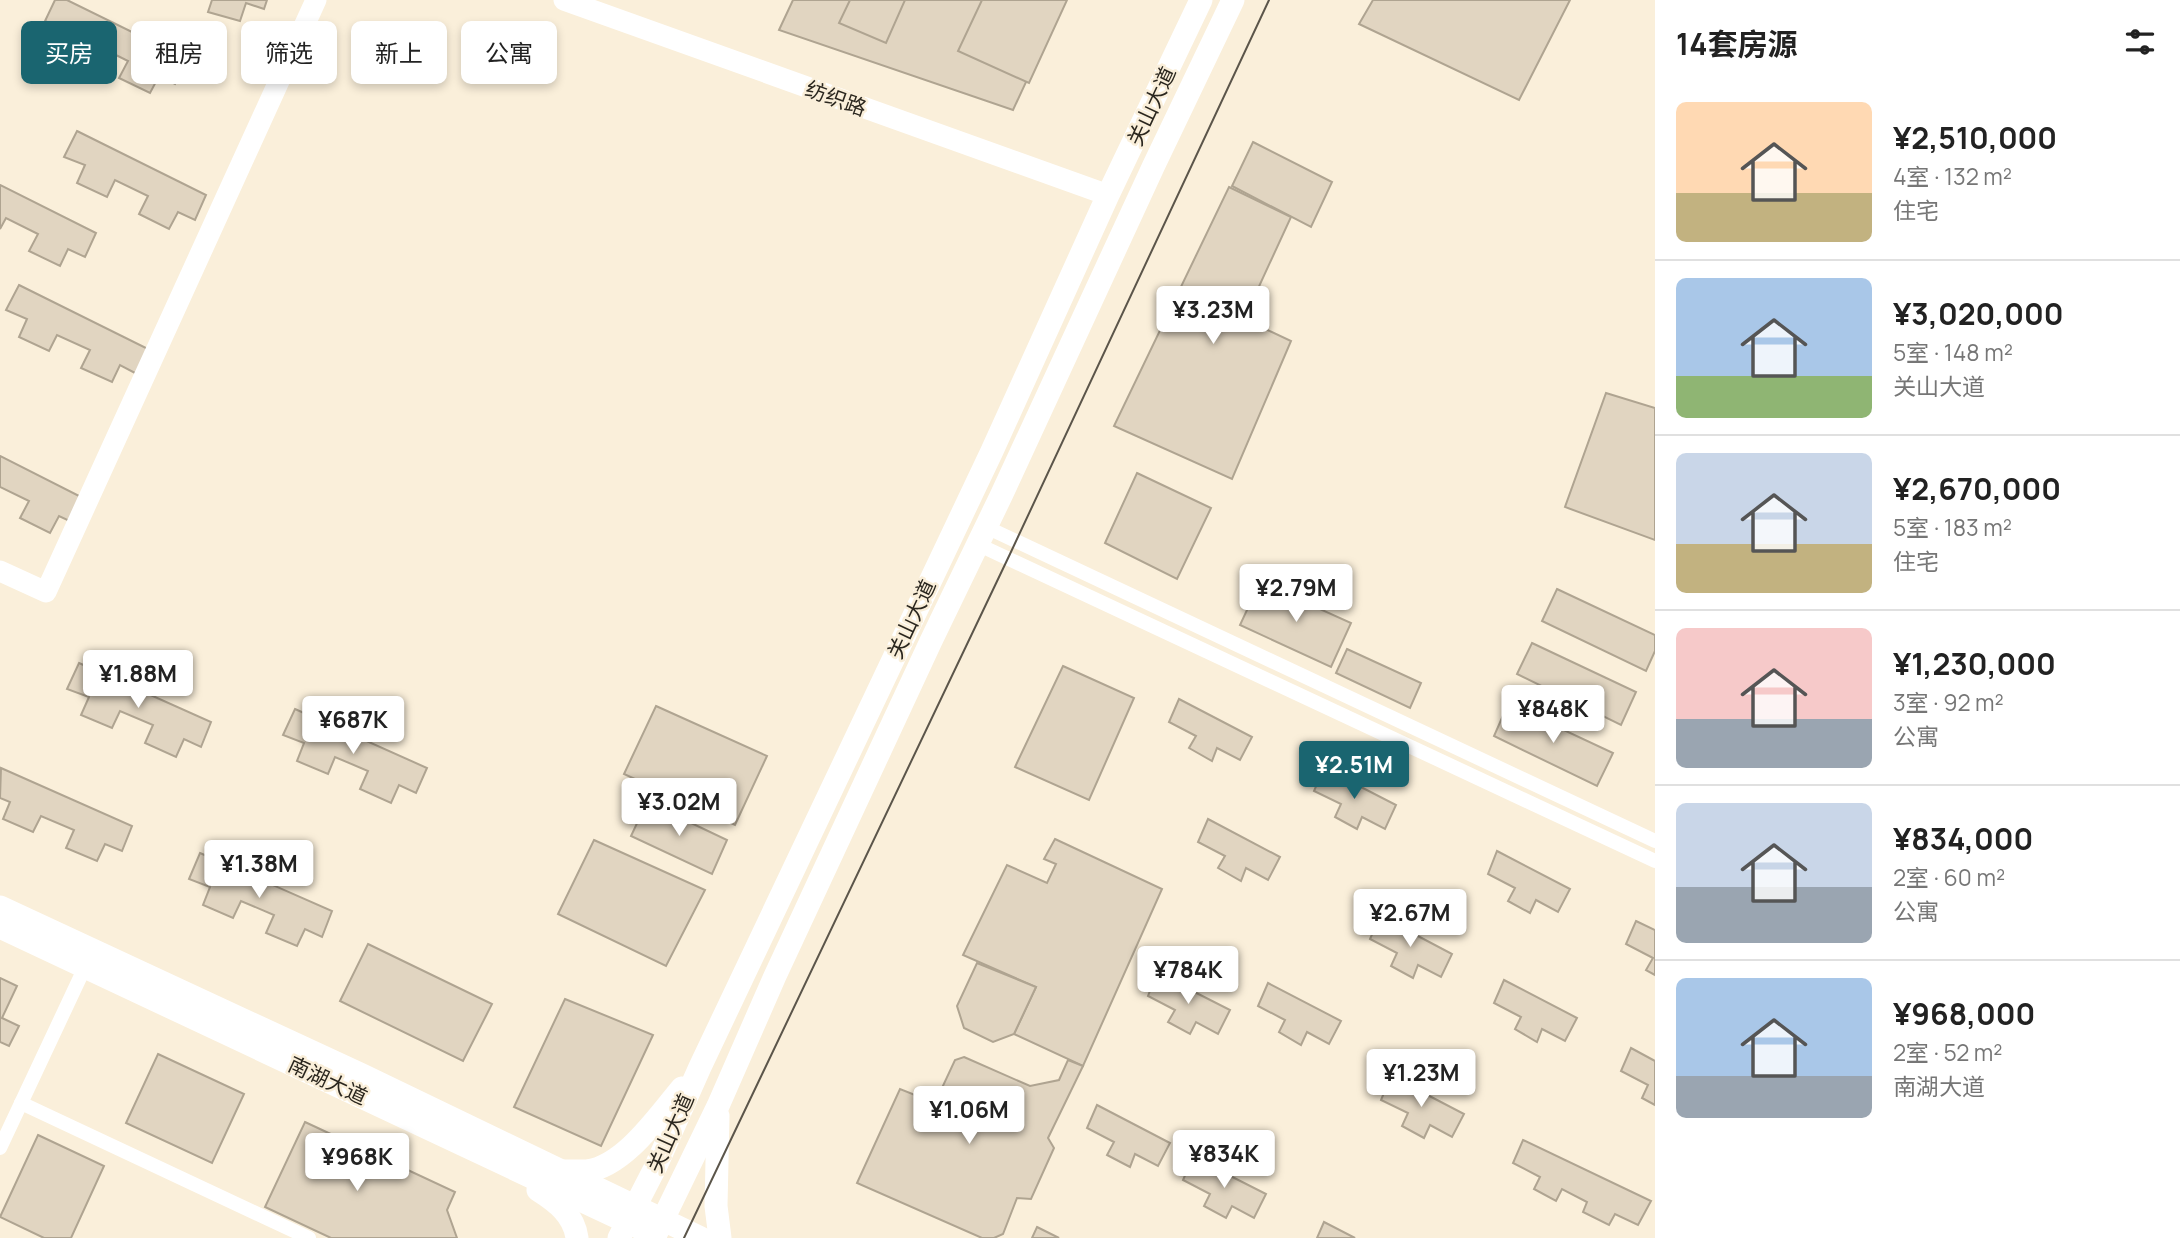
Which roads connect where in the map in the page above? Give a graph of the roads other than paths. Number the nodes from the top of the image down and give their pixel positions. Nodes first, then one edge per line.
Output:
1 (316, 0) edge
2 (564, 0) edge
3 (1201, 0) edge
4 (1233, 0) edge
5 (1108, 195) junction
6 (981, 535) junction
7 (0, 571) edge
8 (1655, 841) edge
9 (1655, 861) edge
10 (0, 907) edge
11 (0, 927) edge
12 (85, 967) junction
13 (700, 1067) junction
14 (21, 1103) junction
15 (718, 1106) junction
16 (455, 1140) junction
17 (0, 1148) edge
18 (564, 1171) junction
19 (627, 1222) edge
20 (658, 1233) edge
21 (309, 1238) edge
22 (577, 1238) edge
23 (701, 1238) edge
24 (720, 1238) edge

1 - 7 street
2 - 5 street, 纺织路
3 - 5 main road, 关山大道
4 - 6 main road, 关山大道
5 - 13 main road, 关山大道
6 - 8 street
6 - 9 street
6 - 15 main road, 关山大道
10 - 18 main road, 南湖大道
11 - 12 main road, 南湖大道
12 - 14 street
12 - 16 main road, 南湖大道
13 - 18 main road
13 - 19 main road, 关山大道
14 - 17 street
14 - 21 street
15 - 20 main road, 关山大道
15 - 24 main road
16 - 19 main road, 南湖大道
16 - 22 main road
18 - 19 main road, 南湖大道
19 - 20 main road, 南湖大道
20 - 23 main road, 南湖大道

